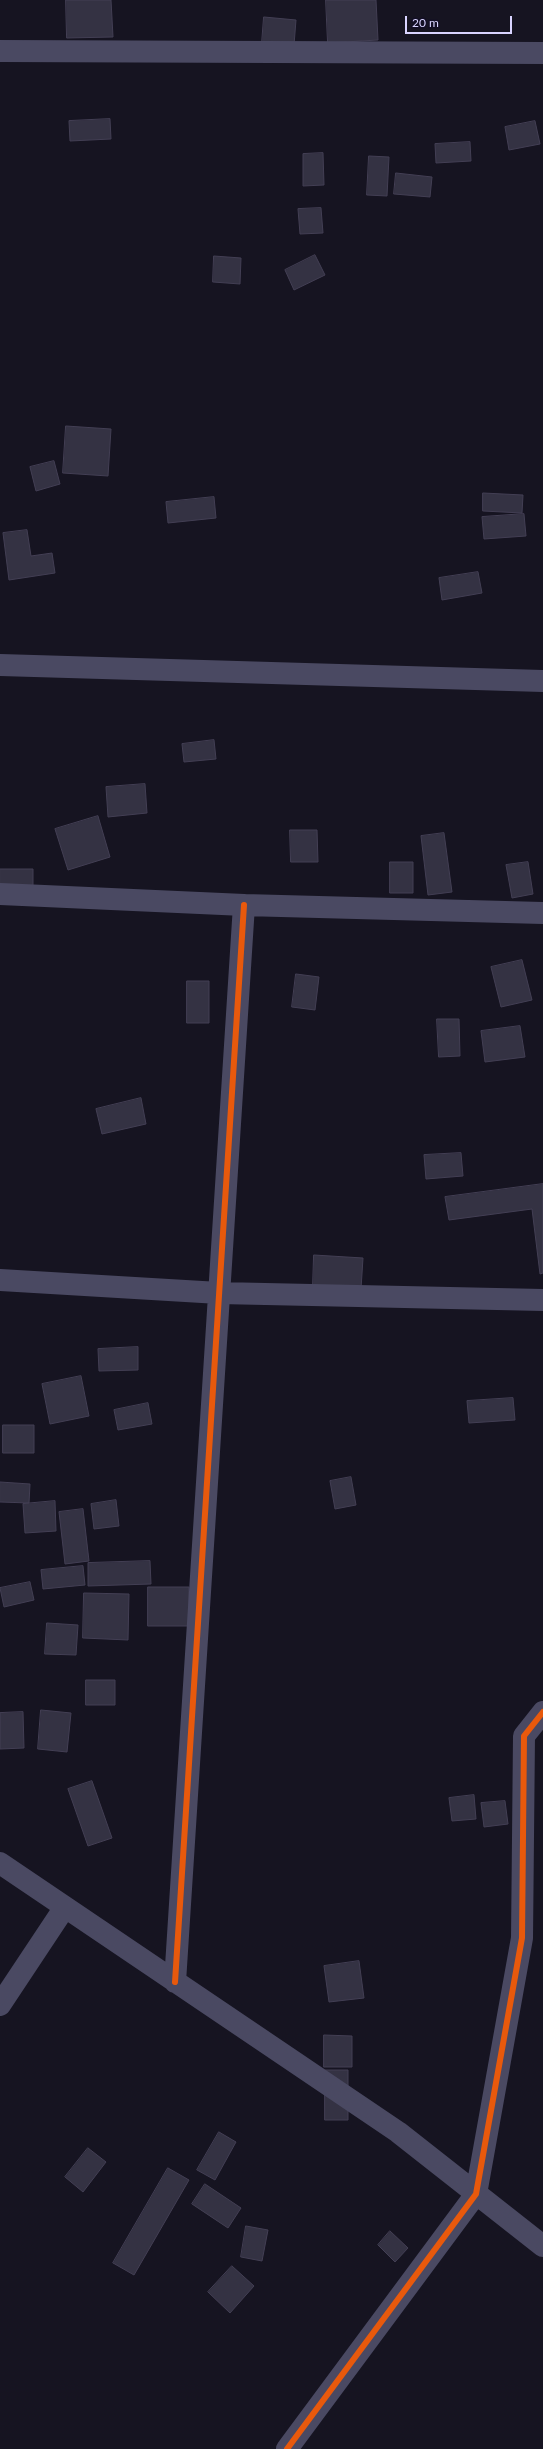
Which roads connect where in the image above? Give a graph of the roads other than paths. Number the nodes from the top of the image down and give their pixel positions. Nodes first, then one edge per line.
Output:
1 (0, 51) edge
2 (543, 53) edge
3 (0, 665) edge
4 (543, 680) edge
5 (0, 894) edge
6 (244, 905) junction
7 (543, 913) edge
8 (0, 1280) edge
9 (219, 1293) junction
10 (543, 1300) edge
11 (543, 1712) edge
12 (0, 1863) edge
13 (65, 1907) junction
14 (175, 1982) junction
15 (0, 2005) edge
16 (476, 2194) junction
17 (543, 2246) edge
18 (287, 2449) edge

1 - 2 street
3 - 4 street
5 - 6 street
6 - 7 street
6 - 9 street
8 - 9 street
9 - 10 street
9 - 14 street
11 - 16 street
12 - 13 street
13 - 14 street
13 - 15 street
14 - 16 street
16 - 17 street
16 - 18 street

